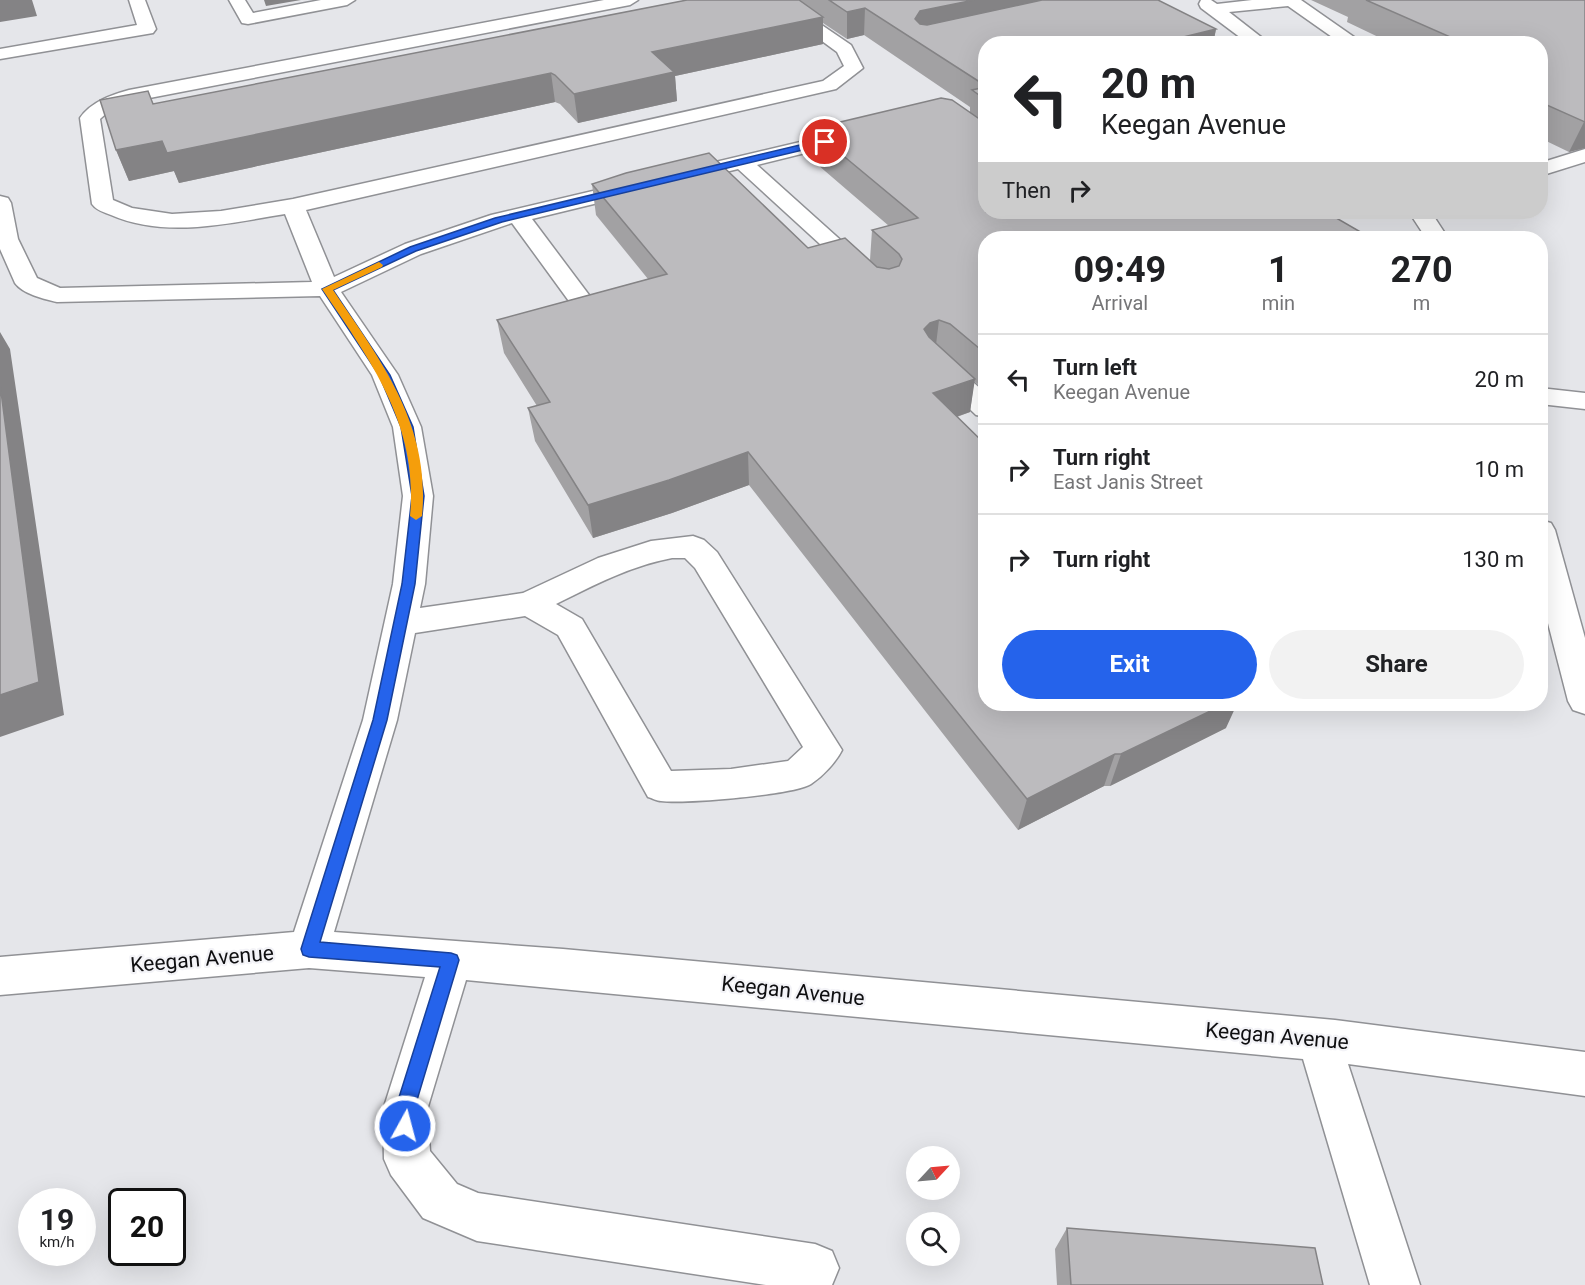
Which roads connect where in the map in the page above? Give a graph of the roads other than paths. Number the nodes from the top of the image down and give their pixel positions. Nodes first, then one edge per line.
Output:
1 (137, 0) edge
2 (237, 0) edge
3 (347, 0) edge
4 (630, 0) edge
5 (774, 0) edge
6 (1207, 4) edge
7 (1250, 36) edge
8 (1342, 36) edge
9 (0, 54) edge
10 (874, 130) edge
11 (1585, 155) edge
12 (742, 162) junction
13 (1548, 166) edge
14 (0, 203) edge
15 (293, 206) junction
16 (518, 216) junction
17 (878, 284) edge
18 (327, 289) junction
19 (583, 303) edge
20 (936, 363) edge
21 (1548, 397) edge
22 (1585, 401) edge
23 (978, 402) edge
24 (1548, 586) edge
25 (529, 604) junction
26 (400, 623) junction
27 (1585, 701) edge
28 (309, 949) junction
29 (451, 960) junction
30 (0, 976) edge
31 (1319, 1040) junction
32 (1585, 1074) edge
33 (815, 1268) dead end
34 (1395, 1285) edge

1 - 9 street
2 - 3 street
4 - 15 street
5 - 15 street
6 - 7 street
6 - 8 street
10 - 12 street
11 - 13 street
12 - 16 street
12 - 17 street
14 - 18 street
15 - 18 street
16 - 18 street
16 - 19 street
18 - 26 street
20 - 23 street
21 - 22 street
24 - 27 street
25 - 25 street
25 - 26 street
26 - 28 street
28 - 29 street, Keegan Avenue
28 - 30 street, Keegan Avenue
29 - 31 street, Keegan Avenue
29 - 33 street
31 - 32 street, Keegan Avenue
31 - 34 street

